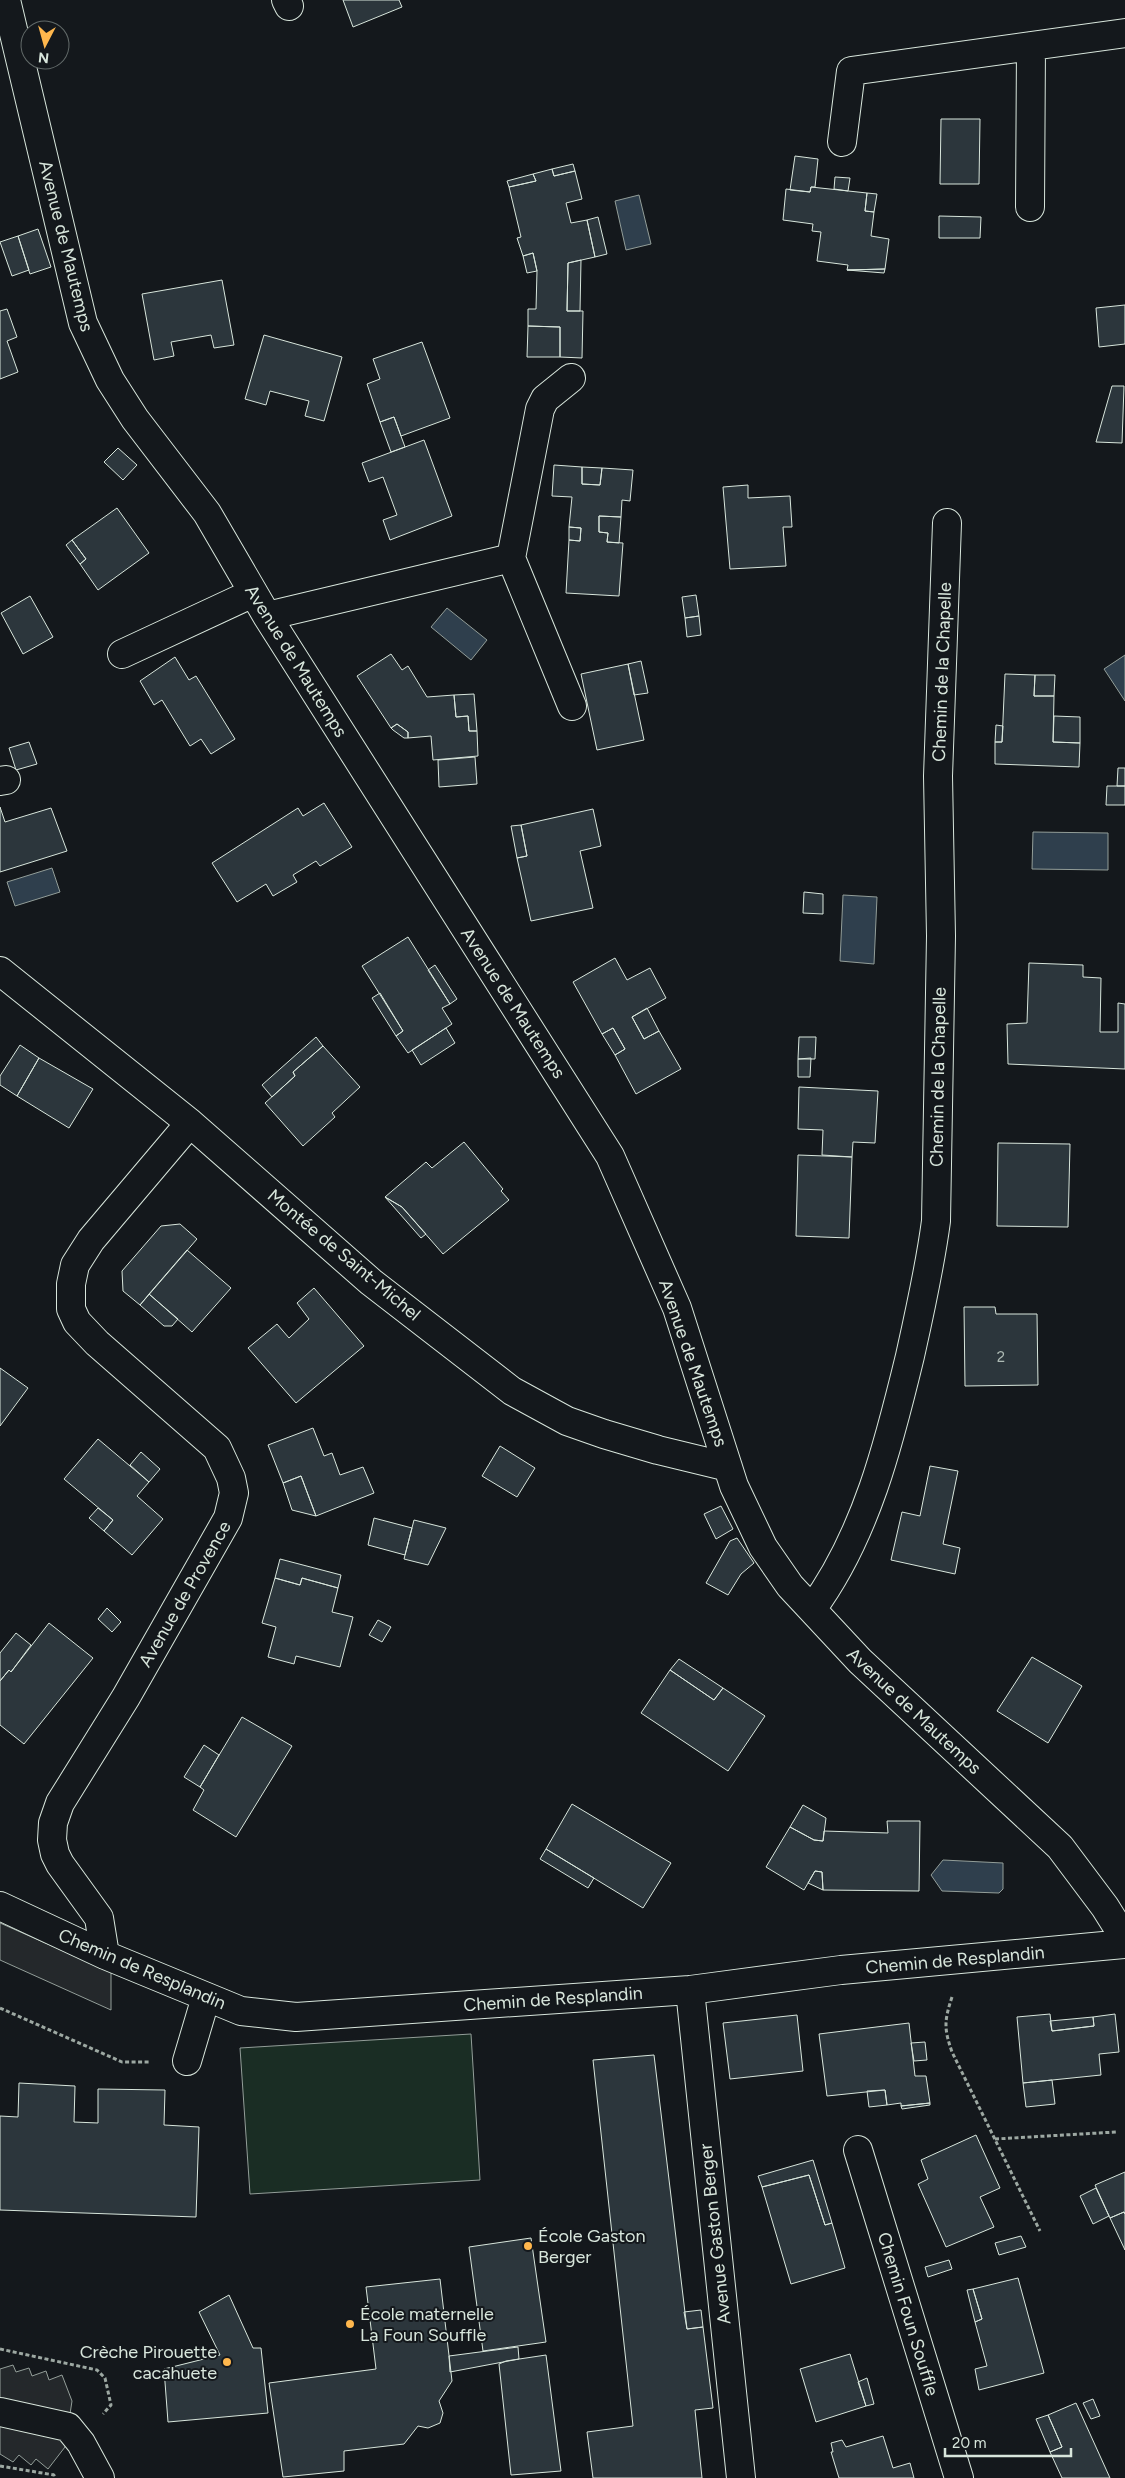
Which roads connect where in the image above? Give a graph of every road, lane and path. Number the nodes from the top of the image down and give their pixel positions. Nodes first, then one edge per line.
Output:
1 (6, 0) edge
2 (1125, 33) edge
3 (1031, 46) junction
4 (842, 142) dead end
5 (1030, 207) dead end
6 (571, 378) dead end
7 (948, 523) dead end
8 (511, 558) junction
9 (253, 592) junction
10 (267, 616) junction
11 (122, 654) dead end
12 (572, 706) dead end
13 (0, 971) edge
14 (190, 1123) junction
15 (728, 1467) junction
16 (812, 1609) junction
17 (0, 1906) edge
18 (1125, 1939) edge
19 (1125, 1944) edge
20 (105, 1955) junction
21 (965, 1959) junction
22 (690, 1990) junction
23 (206, 1997) junction
24 (0, 2008) edge
25 (187, 2062) joint
26 (1116, 2132) dead end
27 (995, 2139) junction
28 (858, 2150) dead end
29 (1040, 2231) dead end
30 (0, 2412) edge
31 (100, 2478) edge
32 (741, 2478) edge
33 (959, 2478) edge

1 - 9 street, Avenue de Mautemps
2 - 3 street
3 - 4 street
3 - 5 street
6 - 8 street
7 - 16 street, Chemin de la Chapelle
8 - 10 street
8 - 12 street
9 - 10 street, Avenue de Mautemps
9 - 11 street
10 - 15 street, Avenue de Mautemps
13 - 14 street, Montée de Saint-Michel
14 - 15 street, Montée de Saint-Michel
14 - 20 street, Avenue de Provence
15 - 16 street, Avenue de Mautemps
16 - 18 street, Avenue de Mautemps
17 - 20 street, Chemin de Resplandin
19 - 21 street, Chemin de Resplandin
20 - 23 street, Chemin de Resplandin
21 - 22 street, Chemin de Resplandin
21 - 27 path
22 - 23 street, Chemin de Resplandin
22 - 32 street, Avenue Gaston Berger
23 - 25 street
24 - 25 path
26 - 27 path
27 - 29 path
28 - 33 street, Chemin Foun Souffle
30 - 31 street

